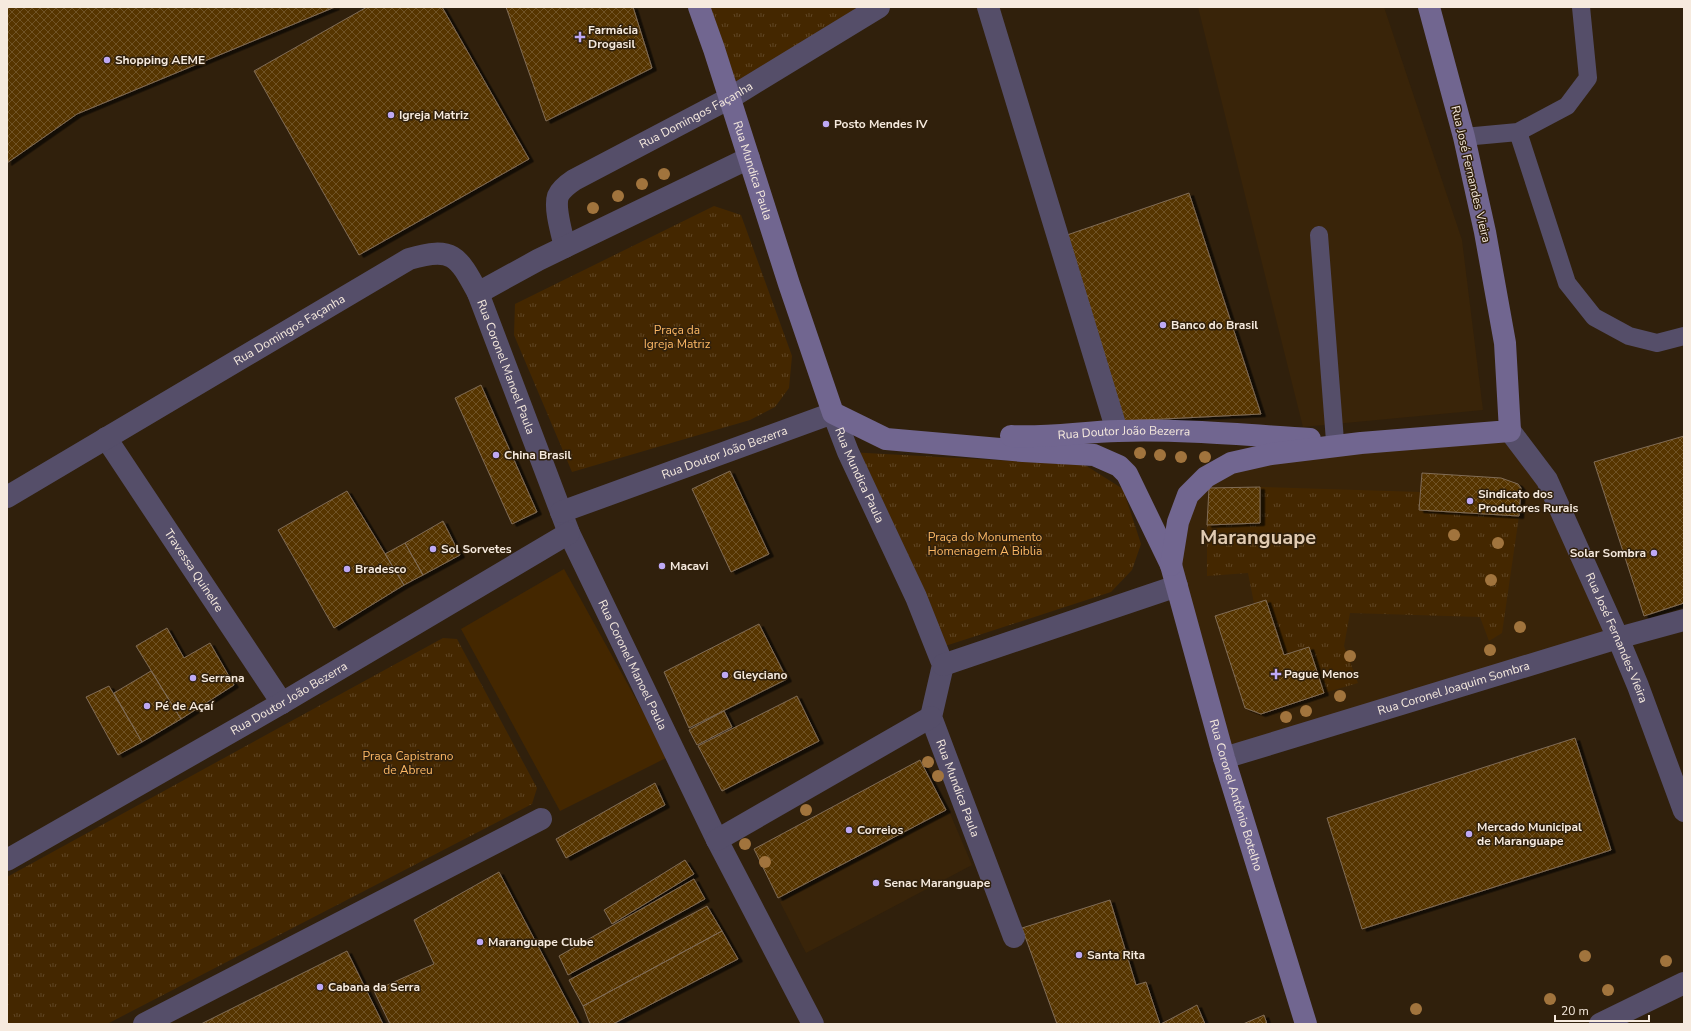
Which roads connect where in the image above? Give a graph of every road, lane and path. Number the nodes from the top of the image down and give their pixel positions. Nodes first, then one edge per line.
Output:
1 (699, 7) edge
2 (879, 7) edge
3 (988, 7) edge
4 (1429, 7) edge
5 (1581, 7) edge
6 (730, 98) junction
7 (1518, 132) junction
8 (1464, 137) junction
9 (749, 158) junction
10 (1318, 235) dead end
11 (565, 247) junction
12 (478, 293) junction
13 (1684, 336) edge
14 (833, 413) junction
15 (1117, 431) junction
16 (1510, 431) junction
17 (106, 438) junction
18 (886, 439) junction
19 (1335, 441) junction
20 (1361, 443) junction
21 (1231, 462) joint
22 (1127, 474) joint
23 (7, 497) edge
24 (561, 512) junction
25 (570, 533) junction
26 (1171, 565) junction
27 (1177, 586) junction
28 (1684, 620) edge
29 (1618, 638) junction
30 (943, 665) junction
31 (282, 703) junction
32 (931, 717) junction
33 (1224, 758) junction
34 (1684, 811) edge
35 (541, 819) dead end
36 (717, 840) junction
37 (7, 860) edge
38 (1014, 937) dead end
39 (1684, 983) edge
40 (144, 1024) edge
41 (813, 1024) edge
42 (1306, 1024) edge
43 (1600, 1024) edge

1 - 6 street, Rua Mundica Paula
2 - 6 street, Rua Domingos Façanha
3 - 15 street
4 - 8 street, Rua José Fernandes Vieira
5 - 7 lane
6 - 9 street, Rua Mundica Paula
6 - 11 street, Rua Domingos Façanha
7 - 8 lane
7 - 13 lane
8 - 16 street, Rua José Fernandes Vieira
9 - 11 street
9 - 14 street, Rua Mundica Paula
10 - 19 lane
11 - 12 street
12 - 17 street, Rua Domingos Façanha
12 - 24 street, Rua Coronel Manoel Paula
14 - 18 street, Rua Doutor João Bezerra
14 - 24 street, Rua Doutor João Bezerra
14 - 30 street, Rua Mundica Paula
15 - 18 street, Rua Doutor João Bezerra
15 - 19 street, Rua Doutor João Bezerra
16 - 20 street, Rua Doutor João Bezerra
16 - 29 street, Rua José Fernandes Vieira
17 - 23 street, Rua Domingos Façanha
17 - 31 street, Travessa Quinelre
18 - 22 street, Rua Doutor João Bezerra
19 - 20 street, Rua Doutor João Bezerra
20 - 21 street, Rua Doutor João Bezerra
21 - 26 street, Rua Coronel Antônio Botelho
22 - 26 street, Rua Coronel Antônio Botelho
24 - 25 street, Rua Coronel Manoel Paula
25 - 31 street, Rua Doutor João Bezerra
25 - 36 street, Rua Coronel Manoel Paula
26 - 27 street, Rua Coronel Antônio Botelho
27 - 30 street
27 - 33 street, Rua Coronel Antônio Botelho
28 - 29 street, Rua Coronel Joaquim Sombra
29 - 33 street, Rua Coronel Joaquim Sombra
29 - 34 street, Rua José Fernandes Vieira
30 - 32 street
31 - 37 street, Rua Doutor João Bezerra
32 - 36 street
32 - 38 street, Rua Mundica Paula
33 - 42 street, Rua Coronel Antônio Botelho
35 - 40 street
36 - 41 street, Rua Coronel Manoel Paula
39 - 43 street

